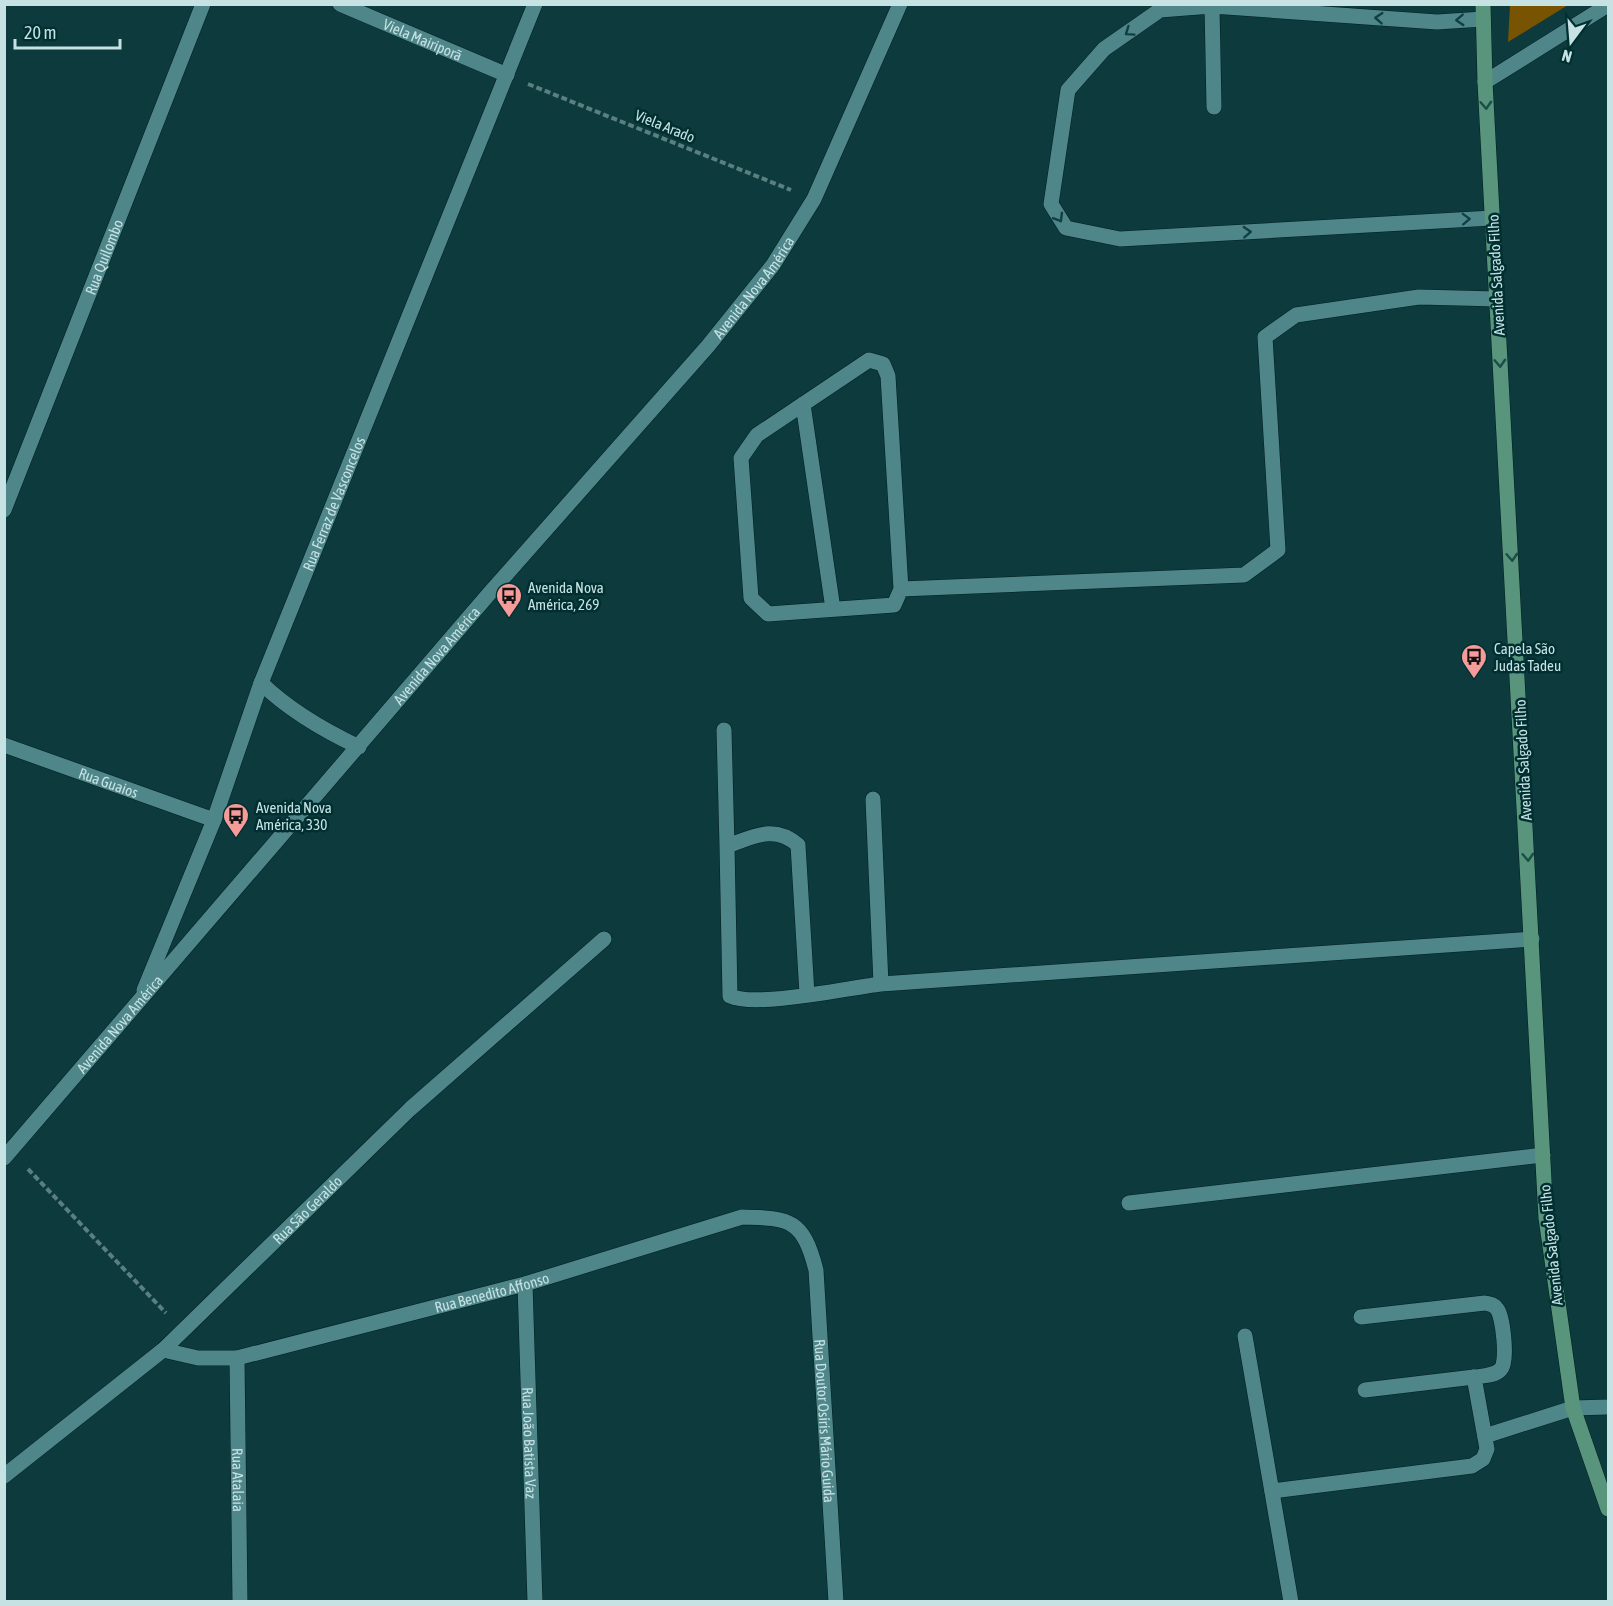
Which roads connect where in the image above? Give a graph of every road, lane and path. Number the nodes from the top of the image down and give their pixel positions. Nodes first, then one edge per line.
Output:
1 (203, 4) edge
2 (339, 4) edge
3 (535, 4) edge
4 (900, 4) edge
5 (1608, 5) edge
6 (1212, 6) edge
7 (1483, 12) edge
8 (507, 75) junction
9 (1485, 82) junction
10 (1214, 107) dead end
11 (814, 199) junction
12 (1492, 218) junction
13 (1497, 299) junction
14 (803, 404) junction
15 (4, 510) edge
16 (901, 589) junction
17 (833, 609) junction
18 (261, 683) junction
19 (724, 730) dead end
20 (4, 745) edge
21 (359, 747) junction
22 (873, 799) dead end
23 (214, 820) junction
24 (727, 846) junction
25 (604, 939) dead end
26 (1532, 939) junction
27 (881, 984) junction
28 (807, 994) junction
29 (138, 1004) junction
30 (8, 1154) edge
31 (1543, 1155) junction
32 (1129, 1203) dead end
33 (808, 1242) joint
34 (525, 1284) junction
35 (1361, 1317) dead end
36 (182, 1330) junction
37 (1245, 1336) dead end
38 (163, 1350) junction
39 (237, 1358) junction
40 (1474, 1377) junction
41 (1365, 1390) dead end
42 (1608, 1407) edge
43 (1573, 1408) junction
44 (1485, 1436) junction
45 (4, 1476) edge
46 (1272, 1491) junction
47 (1608, 1509) edge
48 (240, 1602) edge
49 (535, 1602) edge
50 (836, 1602) edge
51 (1291, 1602) edge

1 - 15 street, Rua Quilombo
2 - 8 street, Viela Mairiporã
3 - 8 street, Rua Ferraz de Vasconcelos
4 - 11 street, Avenida Nova América
5 - 9 street
7 -> 6 street
6 - 10 street
6 -> 12 street
7 - 9 main road, Avenida Salgado Filho
8 - 11 path, Viela Arado
8 - 18 street, Rua Ferraz de Vasconcelos
9 -> 12 main road, Avenida Salgado Filho
11 - 21 street, Avenida Nova América
12 - 13 main road, Avenida Salgado Filho
13 - 16 street
13 -> 26 main road, Avenida Salgado Filho
14 - 16 street
14 - 17 street
14 - 17 street
16 - 17 street
18 - 21 street
18 - 23 street, Rua Ferraz de Vasconcelos
19 - 24 street
20 - 23 street, Rua Guaios
21 - 29 street, Avenida Nova América
22 - 27 street
23 - 29 street, Rua Ferraz de Vasconcelos
24 - 28 street
24 - 28 street
25 - 36 street, Rua São Geraldo
26 - 27 street
26 - 31 main road, Avenida Salgado Filho
27 - 28 street
29 - 30 street, Avenida Nova América
30 - 36 path
31 - 32 street
31 - 43 main road, Avenida Salgado Filho
33 - 34 street, Rua Benedito Affonso
33 - 50 street, Rua Doutor Osíris Mário Guida
34 - 39 street, Rua Benedito Affonso
34 - 49 street, Rua João Batista Vaz
35 - 40 street
36 - 38 street, Rua São Geraldo
37 - 46 street
38 - 39 street, Rua Benedito Affonso
38 - 45 street, Rua São Geraldo
39 - 48 street, Rua Atalaia
40 - 41 street
40 - 44 street
42 - 43 street
43 - 44 street
43 - 47 main road, Avenida Salgado Filho
44 - 46 street
46 - 51 street

